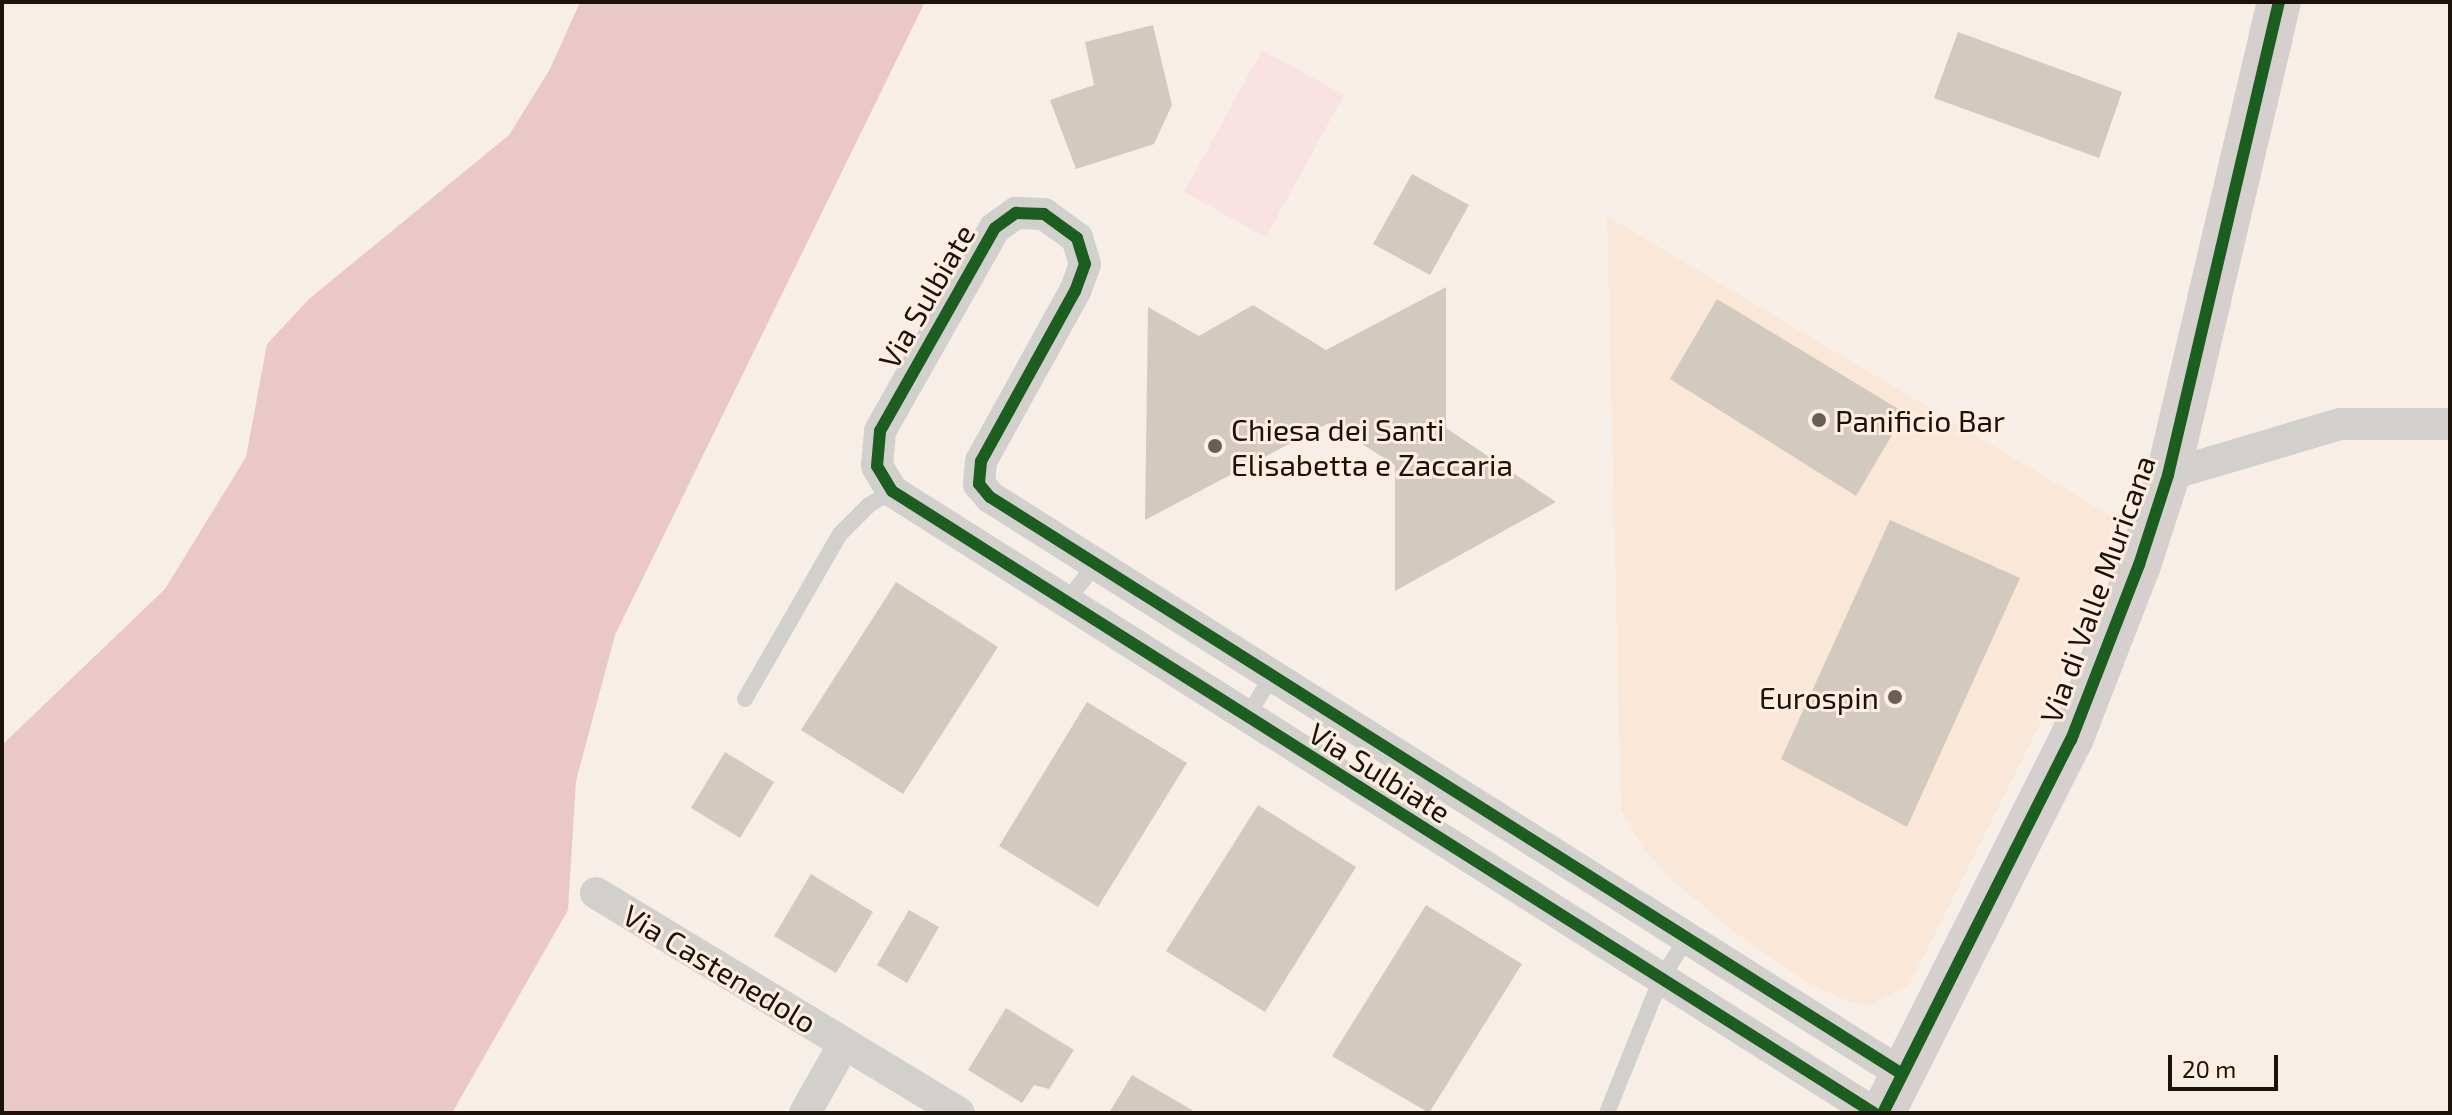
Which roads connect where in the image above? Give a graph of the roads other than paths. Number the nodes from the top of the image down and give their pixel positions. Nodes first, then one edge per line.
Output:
1 (2279, 2) edge
2 (2450, 424) edge
3 (2168, 475) junction
4 (892, 491) junction
5 (1096, 564) junction
6 (1064, 604) junction
7 (1273, 675) junction
8 (745, 699) dead end
9 (1246, 718) junction
10 (1440, 782) junction
11 (1414, 824) junction
12 (596, 893) dead end
13 (1687, 938) junction
14 (1661, 979) junction
15 (844, 1044) junction
16 (1902, 1074) junction
17 (805, 1113) edge
18 (959, 1113) edge
19 (1607, 1113) edge
20 (1874, 1113) edge
21 (1883, 1113) edge

1 - 3 street, Via di Valle Muricana
2 - 3 street
3 - 16 street, Via di Valle Muricana
4 - 5 street, Via Sulbiate
4 - 6 street, Via Sulbiate
4 - 8 lane
5 - 6 lane
5 - 7 street, Via Sulbiate
6 - 9 street, Via Sulbiate
7 - 9 lane
7 - 10 street, Via Sulbiate
9 - 11 street, Via Sulbiate
10 - 11 lane
10 - 13 street, Via Sulbiate
11 - 14 street, Via Sulbiate
12 - 15 street, Via Castenedolo
13 - 14 lane
13 - 16 street, Via Sulbiate
14 - 19 lane
14 - 20 street, Via Sulbiate
15 - 17 street, Via Castenedolo
15 - 18 street, Via Castenedolo
16 - 21 street, Via di Valle Muricana

